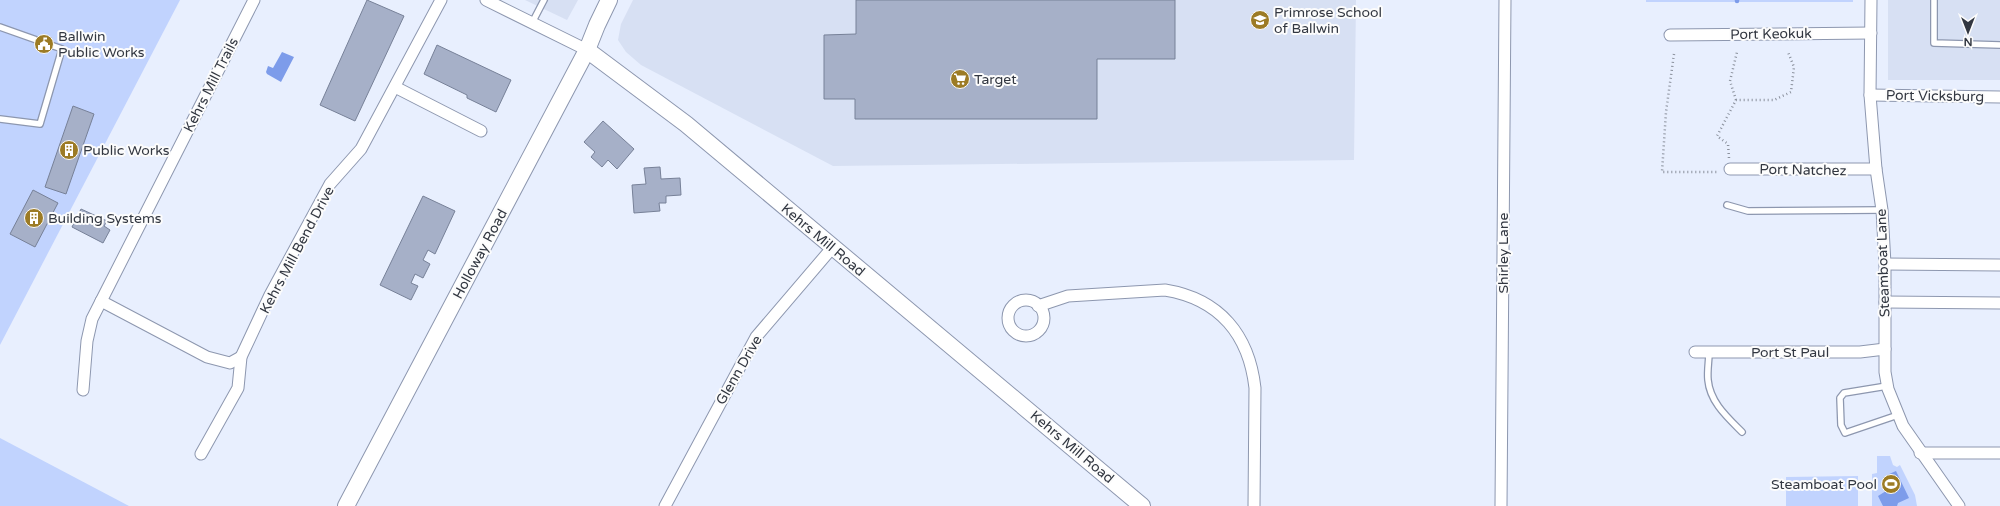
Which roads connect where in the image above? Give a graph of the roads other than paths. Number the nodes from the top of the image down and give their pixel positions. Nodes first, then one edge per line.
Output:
1 (254, 0) edge
2 (441, 0) edge
3 (486, 0) edge
4 (544, 0) edge
5 (609, 0) edge
6 (1505, 0) edge
7 (1871, 0) edge
8 (1934, 0) edge
9 (532, 23) junction
10 (0, 27) edge
11 (1871, 33) junction
12 (1670, 35) dead end
13 (2000, 45) edge
14 (587, 50) junction
15 (395, 87) junction
16 (1870, 95) junction
17 (2000, 97) edge
18 (0, 119) edge
19 (481, 131) dead end
20 (1730, 169) road end
21 (1876, 169) junction
22 (1727, 204) dead end
23 (1882, 210) junction
24 (832, 248) junction
25 (1885, 264) junction
26 (2000, 264) edge
27 (101, 301) junction
28 (1885, 302) junction
29 (2000, 303) edge
30 (1038, 306) dead end
31 (1885, 349) junction
32 (1695, 352) dead end
33 (1709, 352) junction
34 (241, 358) junction
35 (1887, 386) junction
36 (83, 390) dead end
37 (1898, 415) junction
38 (1742, 432) dead end
39 (1920, 453) junction
40 (2000, 453) edge
41 (201, 454) dead end
42 (346, 506) edge
43 (666, 506) edge
44 (1142, 506) edge
45 (1254, 506) edge
46 (1501, 506) edge
47 (1959, 506) edge

1 - 27 street, Kehrs Mill Trails
2 - 15 street, Kehrs Mill Bend Drive
3 - 9 street, Kehrs Mill Road
4 - 9 lane
5 - 14 street, Holloway Road
6 - 46 street, Shirley Lane
7 - 11 street, Steamboat Lane
8 - 13 lane
9 - 14 street, Kehrs Mill Road
10 - 18 lane
11 - 12 street, Port Keokuk
11 - 16 street, Steamboat Lane
14 - 24 street, Kehrs Mill Road
14 - 42 street, Holloway Road
15 - 19 street
15 - 34 street, Kehrs Mill Bend Drive
16 - 17 street, Port Vicksburg
16 - 21 street, Steamboat Lane
20 - 21 street, Port Natchez
21 - 23 street, Steamboat Lane
22 - 23 lane
23 - 25 street, Steamboat Lane
24 - 43 street, Glenn Drive
24 - 44 street, Kehrs Mill Road
25 - 26 street
25 - 28 street, Steamboat Lane
27 - 34 street
27 - 36 street, Kehrs Mill Trails
28 - 29 street
28 - 31 street, Steamboat Lane
30 - 45 street
31 - 33 street, Port St Paul
31 - 35 street, Steamboat Lane
32 - 33 street, Port St Paul
33 - 38 lane
34 - 41 street, Kehrs Mill Bend Drive
35 - 37 street, Steamboat Lane
35 - 37 lane
37 - 39 street, Steamboat Lane
39 - 40 street
39 - 47 street, Steamboat Lane

